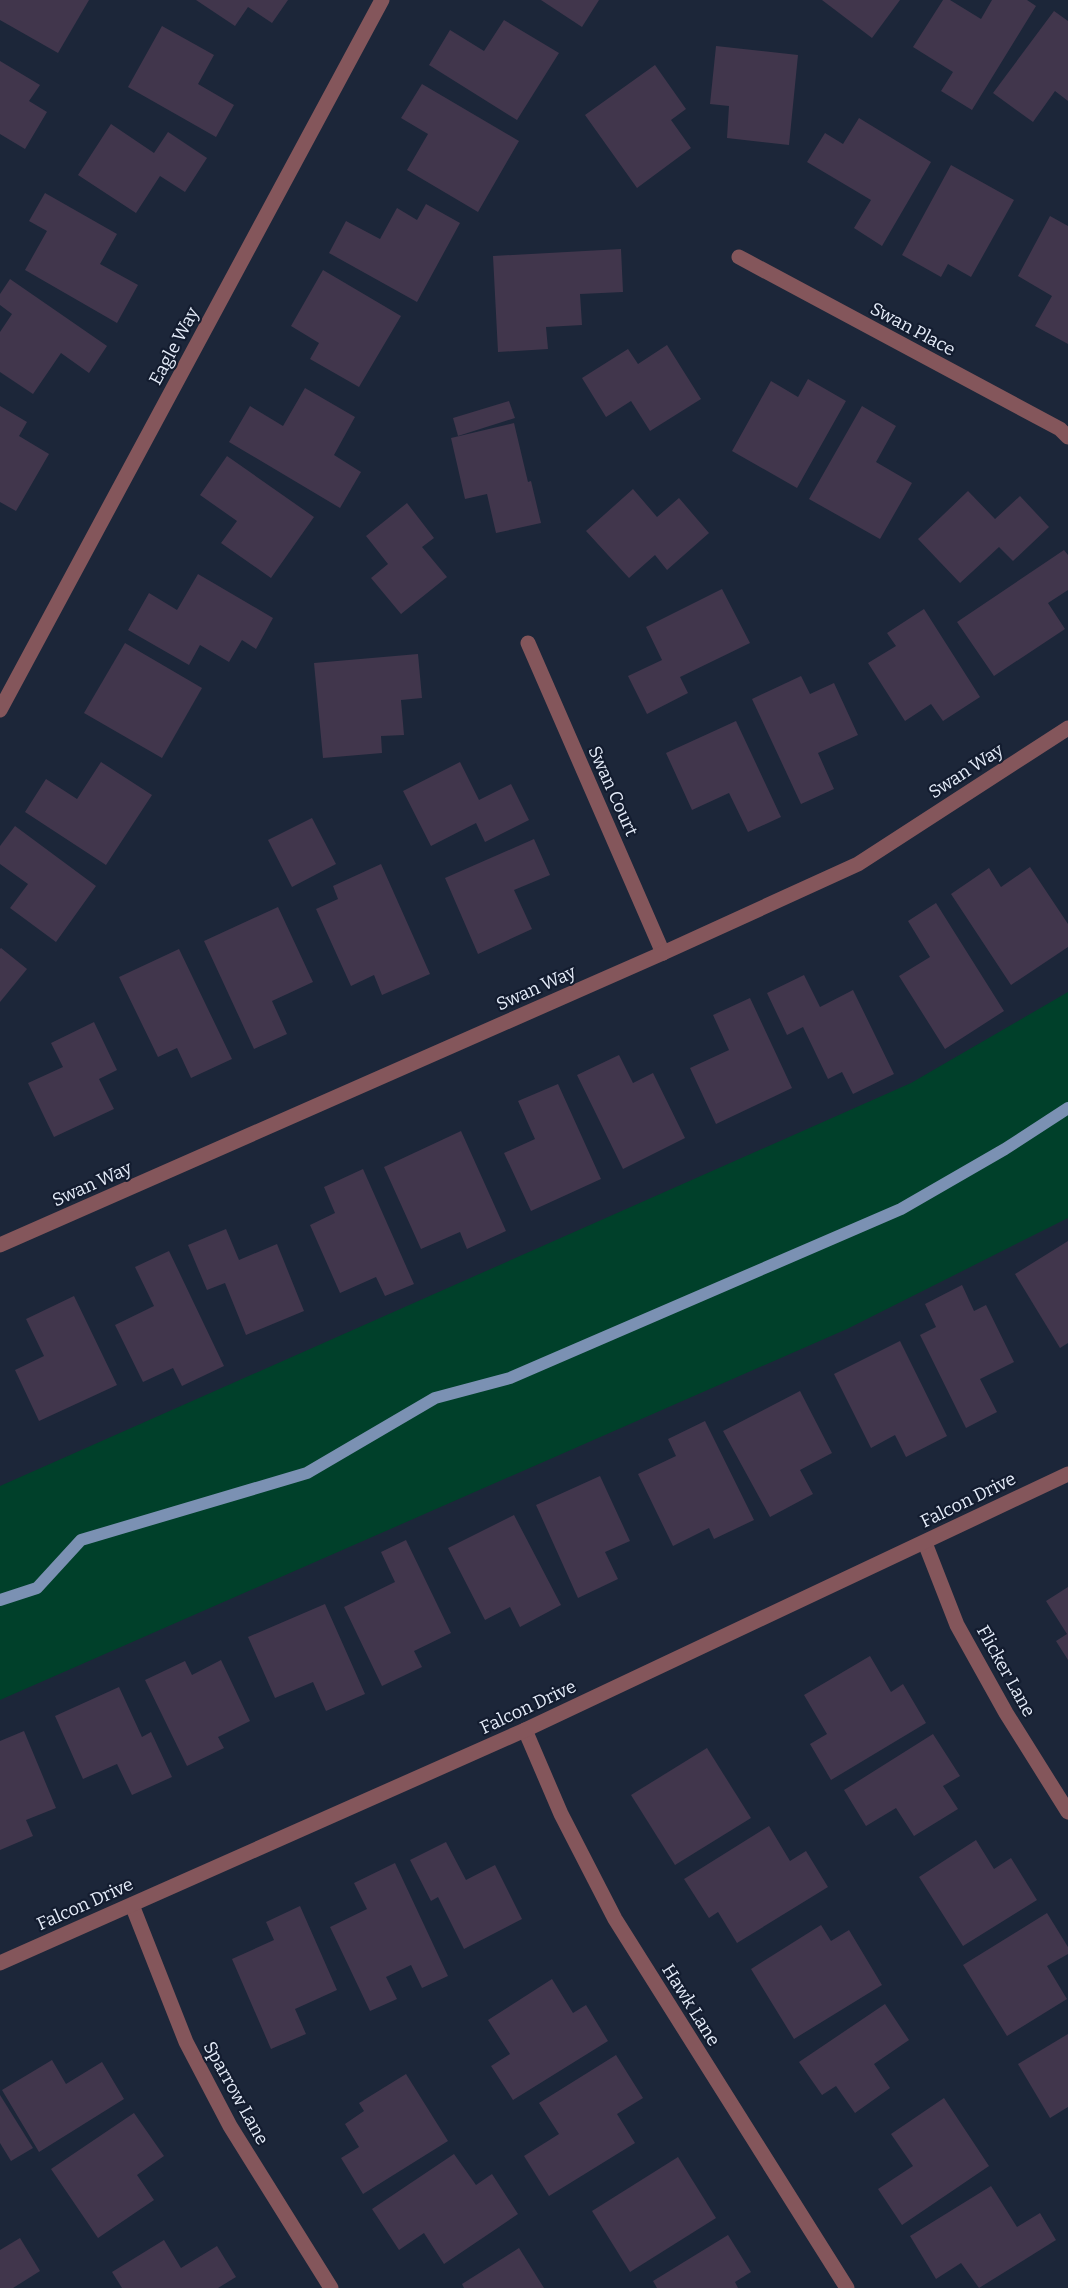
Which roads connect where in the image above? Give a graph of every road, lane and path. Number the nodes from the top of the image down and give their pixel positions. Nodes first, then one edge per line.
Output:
1 (382, 0) edge
2 (739, 257) dead end
3 (1068, 437) edge
4 (528, 643) dead end
5 (0, 710) edge
6 (1068, 728) edge
7 (663, 953) junction
8 (0, 1245) edge
9 (1068, 1474) edge
10 (925, 1543) junction
11 (525, 1730) junction
12 (1068, 1812) edge
13 (132, 1905) junction
14 (0, 1963) edge
15 (331, 2288) edge
16 (847, 2288) edge

1 - 5 street, Eagle Way
2 - 3 street, Swan Place
4 - 7 street, Swan Court
6 - 7 street, Swan Way
7 - 8 street, Swan Way
9 - 10 street, Falcon Drive
10 - 11 street, Falcon Drive
10 - 12 street, Flicker Lane
11 - 13 street, Falcon Drive
11 - 16 street, Hawk Lane
13 - 14 street, Falcon Drive
13 - 15 street, Sparrow Lane

